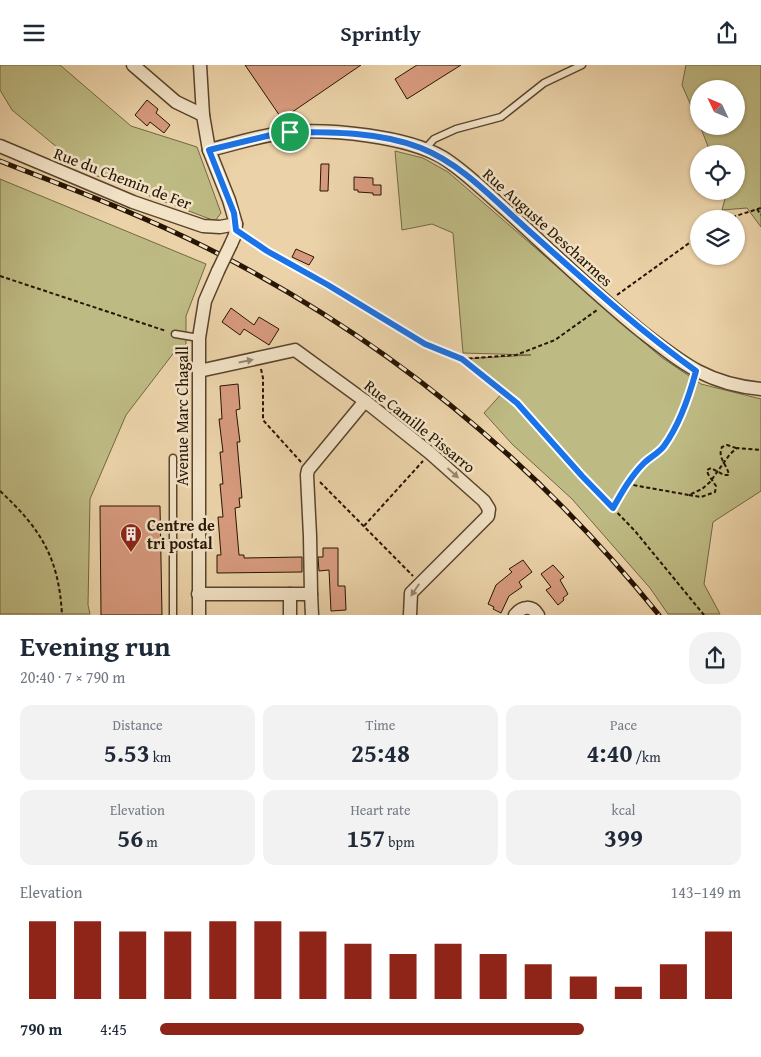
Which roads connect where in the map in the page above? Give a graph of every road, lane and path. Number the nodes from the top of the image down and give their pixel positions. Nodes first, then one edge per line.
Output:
1 (132, 65) edge
2 (200, 65) edge
3 (582, 65) edge
4 (203, 115) junction
5 (0, 146) edge
6 (425, 149) junction
7 (209, 150) junction
8 (757, 209) junction
9 (761, 209) edge
10 (745, 213) edge
11 (761, 215) edge
12 (236, 227) junction
13 (690, 243) edge
14 (0, 276) edge
15 (608, 302) junction
16 (175, 334) joint
17 (199, 338) junction
18 (258, 359) junction
19 (462, 359) junction
20 (199, 371) junction
21 (696, 371) junction
22 (761, 389) edge
23 (365, 401) junction
24 (737, 448) junction
25 (761, 450) edge
26 (430, 453) junction
27 (173, 458) dead end
28 (724, 463) junction
29 (308, 470) junction
30 (718, 473) junction
31 (712, 480) junction
32 (627, 484) junction
33 (0, 491) edge
34 (689, 495) junction
35 (613, 508) junction
36 (364, 526) junction
37 (420, 583) junction
38 (198, 594) junction
39 (290, 594) junction
40 (311, 594) junction
41 (62, 615) edge
42 (173, 615) edge
43 (199, 615) edge
44 (290, 615) edge
45 (312, 615) edge
46 (410, 615) edge
47 (515, 615) edge
48 (538, 615) edge
49 (704, 615) edge

1 - 4 street
2 - 4 street
3 - 6 lane
4 - 7 street
5 - 12 street, Rue du Chemin de Fer
6 - 7 street, Rue Auguste Descharmes
6 - 15 street, Rue Auguste Descharmes
7 - 12 street
8 - 9 path
8 - 10 path
8 - 11 path
12 - 17 street, Avenue Marc Chagall, bridge
12 - 19 path
13 - 15 path
14 - 16 path
15 - 19 path
15 - 21 street, Rue Auguste Descharmes
16 - 17 lane
17 - 20 street, Avenue Marc Chagall
20 -> 18 street, Rue Camille Pissarro
18 - 23 street, Rue Camille Pissarro
18 - 29 path
19 - 35 path
20 - 38 street, Avenue Marc Chagall
21 - 22 street, Rue Auguste Descharmes
21 - 32 path
23 - 26 street, Rue Camille Pissarro
23 - 29 street
24 - 25 path
24 - 28 path
24 - 28 path
26 - 36 path
26 -> 37 street, Rue Camille Pissarro
27 - 42 lane
28 - 30 path
28 - 30 path
29 - 36 path
29 - 40 street
30 - 31 path
30 - 31 path
31 - 34 path
31 - 34 path
32 - 34 path
32 - 35 path
33 - 41 path
35 - 49 path
36 - 37 path
37 -> 46 street, Rue Camille Pissarro
38 - 39 street
38 - 43 street, Avenue Marc Chagall
39 - 40 street
39 - 44 street
40 - 45 street
47 - 48 street

